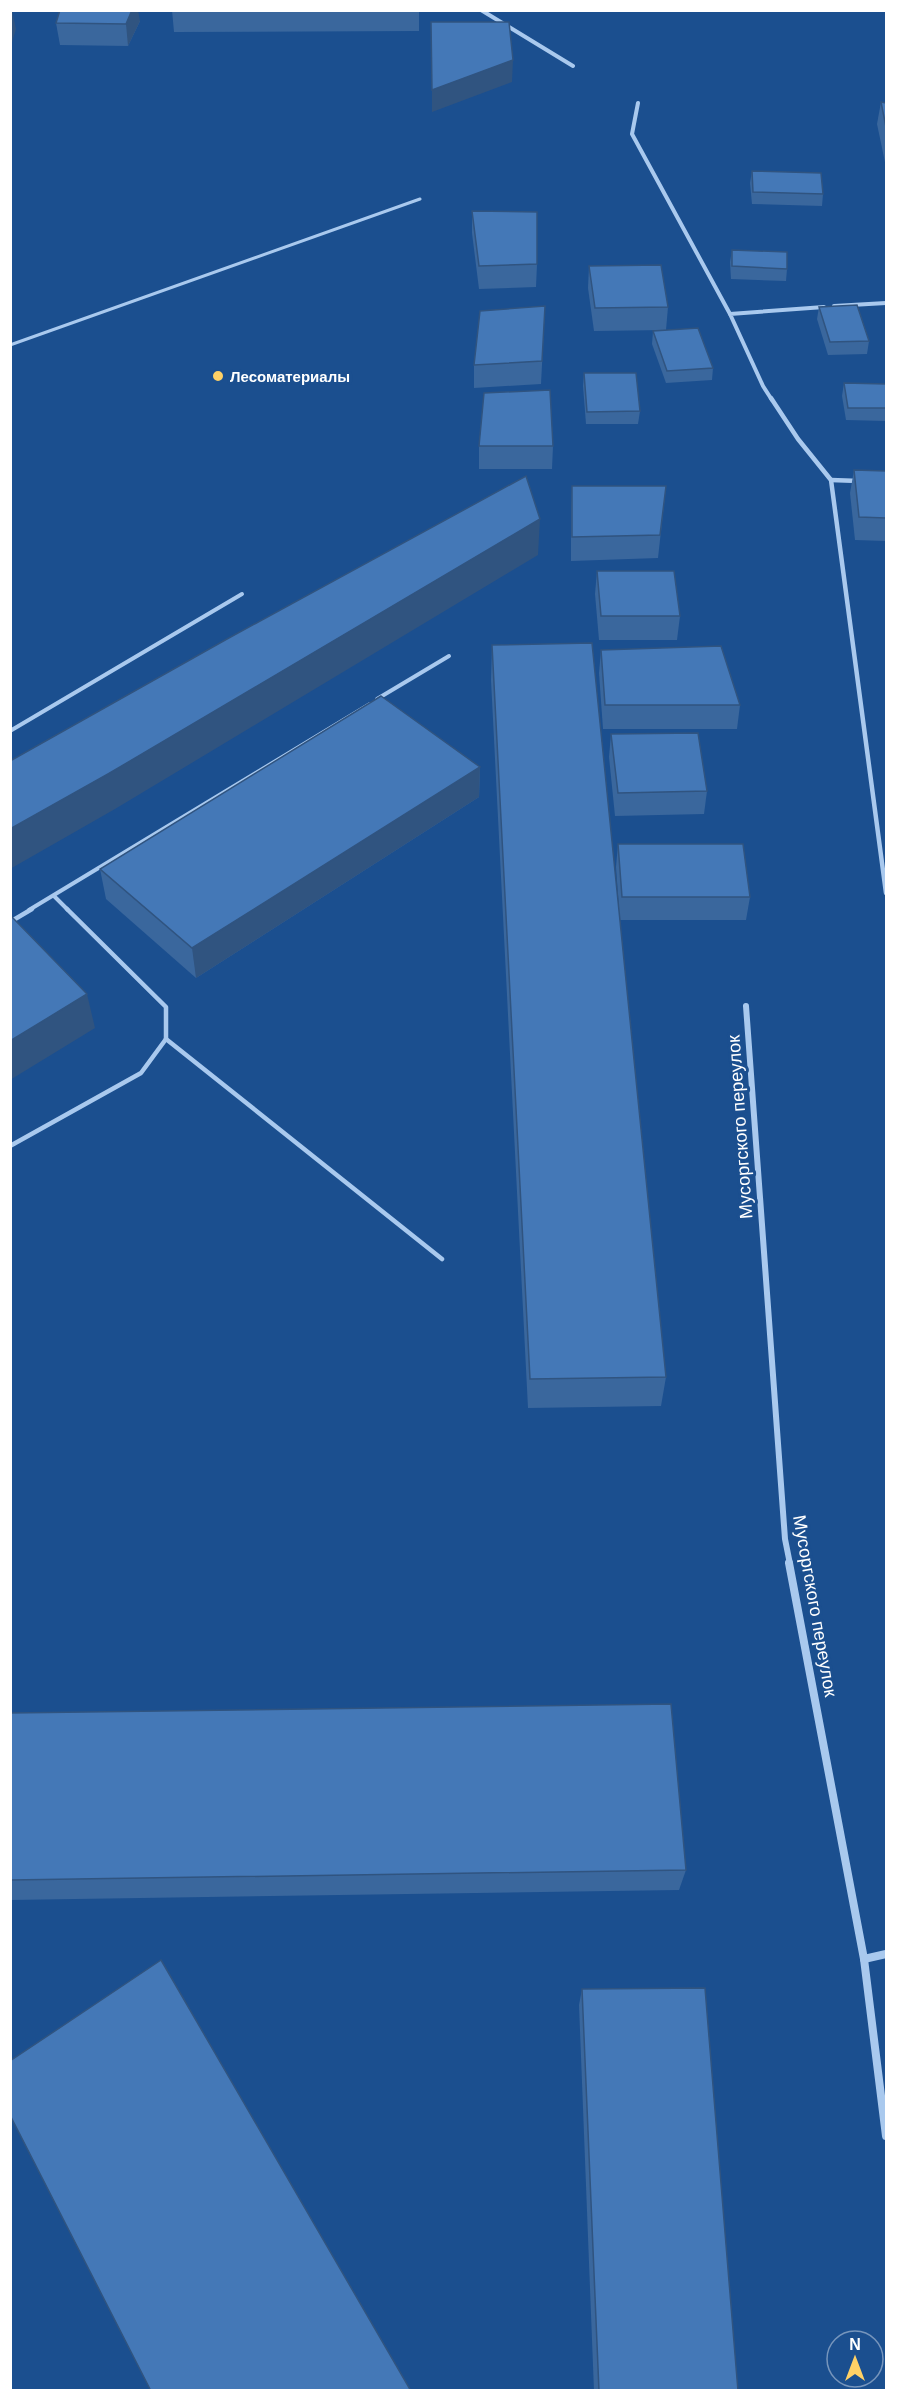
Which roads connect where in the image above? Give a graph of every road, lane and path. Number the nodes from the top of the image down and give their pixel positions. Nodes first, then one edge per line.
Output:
1 (481, 10) edge
2 (573, 66) dead end
3 (638, 103) dead end
4 (420, 199) dead end
5 (886, 303) edge
6 (730, 314) junction
7 (10, 345) edge
8 (831, 480) junction
9 (864, 482) edge
10 (242, 594) dead end
11 (449, 656) dead end
12 (10, 731) edge
13 (886, 893) edge
14 (54, 896) junction
15 (10, 922) edge
16 (746, 1006) dead end
17 (166, 1039) junction
18 (10, 1146) edge
19 (442, 1259) dead end
20 (886, 1954) edge
21 (864, 1959) junction
22 (886, 2136) edge

1 - 2 street
3 - 6 street
4 - 7 lane
5 - 6 street
6 - 8 street
8 - 9 street
8 - 13 street
10 - 12 lane
11 - 14 lane
14 - 15 lane
14 - 17 lane
16 - 21 street, Мусоргского переулок
17 - 18 lane
17 - 19 lane
20 - 21 street
21 - 22 street, Мусоргского переулок

